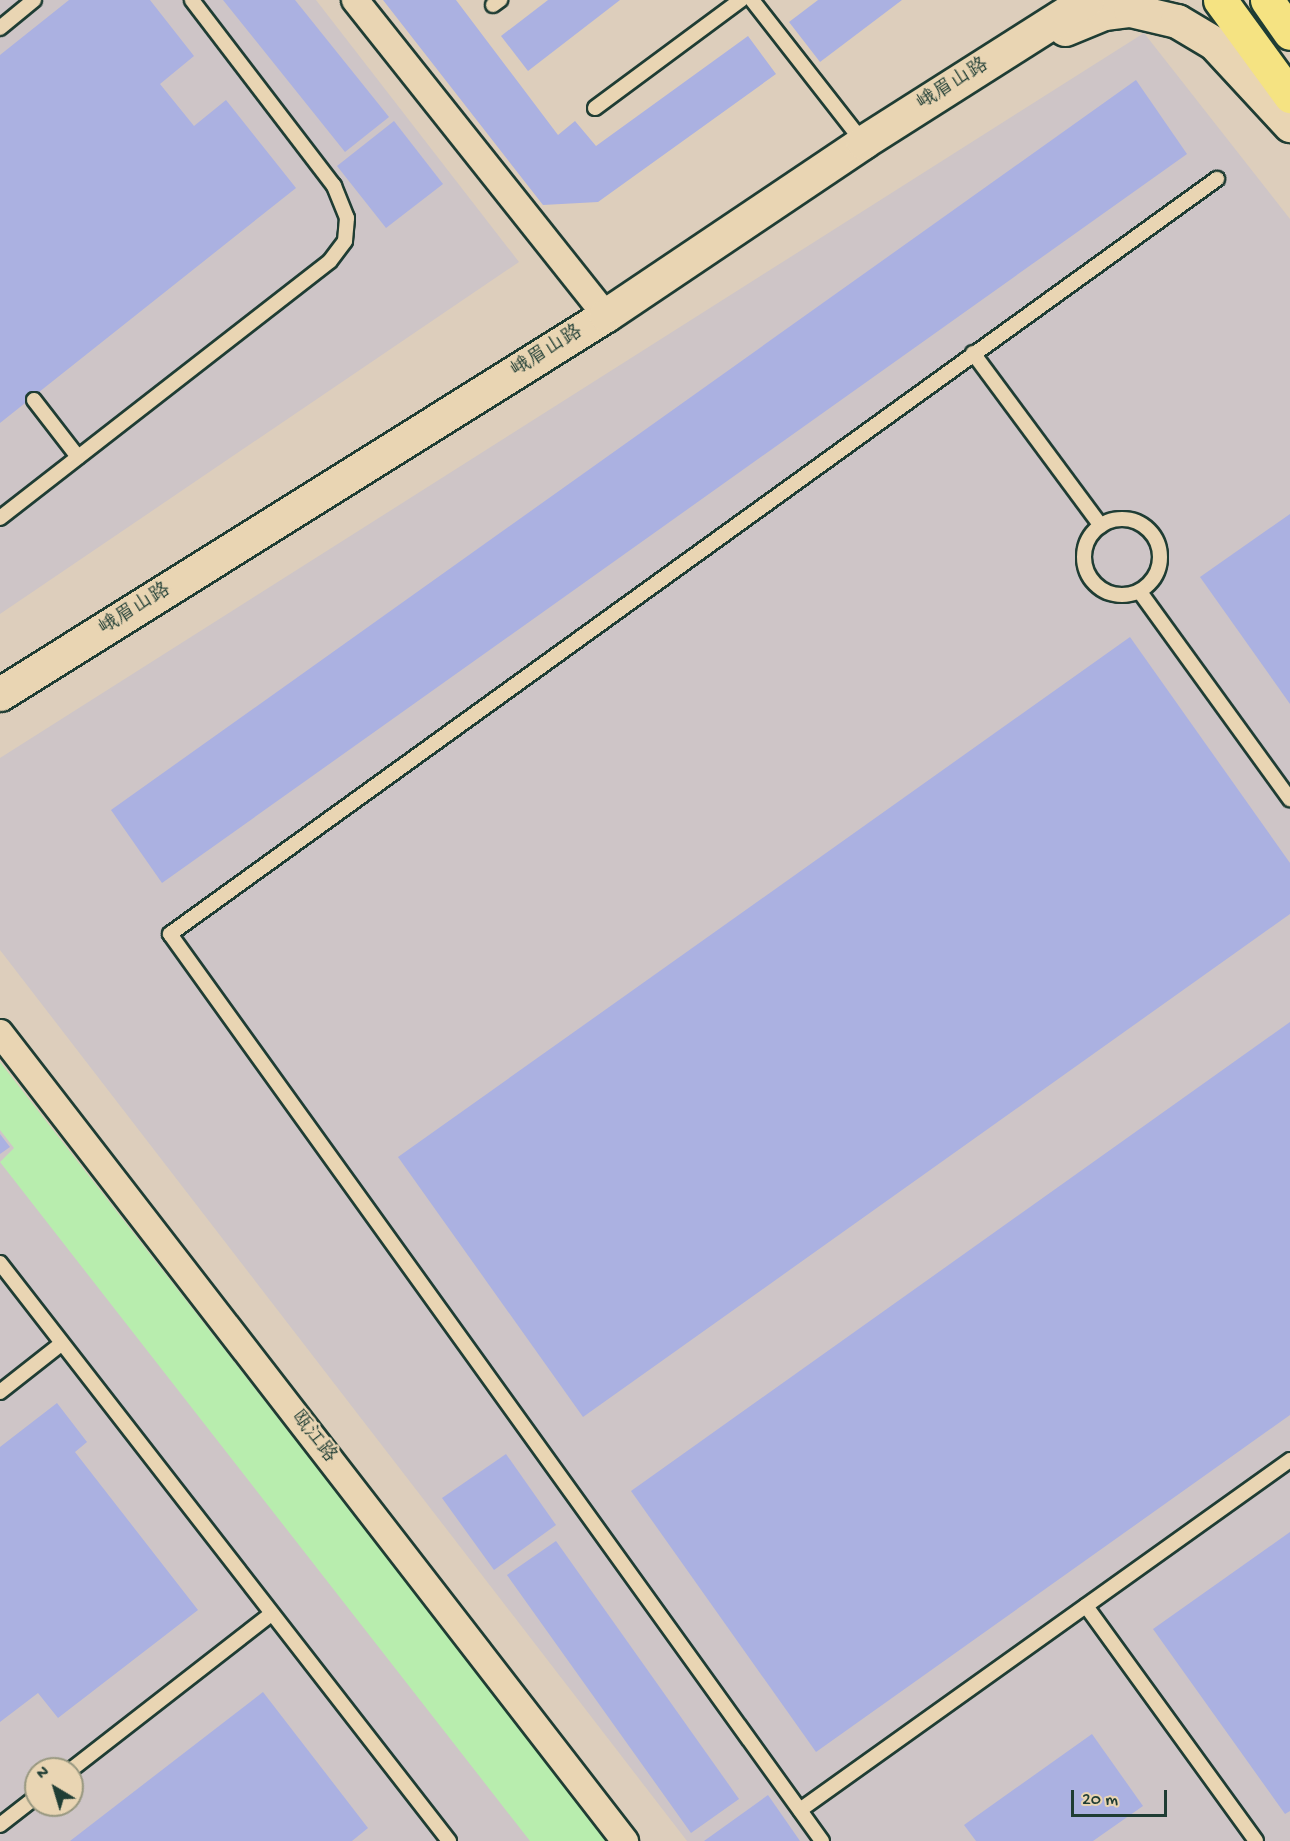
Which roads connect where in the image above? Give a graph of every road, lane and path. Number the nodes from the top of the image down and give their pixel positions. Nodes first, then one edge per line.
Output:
1 (34, 0) edge
2 (192, 0) edge
3 (355, 0) edge
4 (741, 0) edge
5 (752, 0) edge
6 (1053, 0) edge
7 (1087, 0) edge
8 (1220, 0) edge
9 (1267, 0) edge
10 (1284, 0) edge
11 (1290, 13) edge
12 (0, 28) edge
13 (1290, 33) edge
14 (1002, 54) junction
15 (1290, 96) edge
16 (595, 108) dead end
17 (1290, 125) edge
18 (863, 142) junction
19 (1217, 178) dead end
20 (606, 315) junction
21 (973, 353) junction
22 (34, 400) dead end
23 (78, 457) junction
24 (0, 518) edge
25 (1101, 526) junction
26 (1140, 592) junction
27 (0, 694) edge
28 (1290, 799) edge
29 (0, 1033) edge
30 (0, 1263) edge
31 (61, 1344) junction
32 (0, 1392) edge
33 (1290, 1460) edge
34 (1086, 1606) junction
35 (272, 1614) junction
36 (84, 1760) edge
37 (24, 1806) edge
38 (800, 1810) junction
39 (0, 1825) edge
40 (449, 1841) edge
41 (625, 1841) edge
42 (822, 1841) edge
43 (1256, 1841) edge

1 - 12 lane
2 - 23 lane
3 - 20 street
4 - 16 lane
5 - 18 lane
6 - 14 street
7 - 14 street, 峨眉山路
8 - 15 main road
9 - 13 main road
10 - 11 street
14 - 17 street
14 - 18 street, 峨眉山路
18 - 20 street, 峨眉山路
19 - 21 lane
20 - 27 street, 峨眉山路
21 - 25 lane
21 - 38 lane
22 - 23 lane
23 - 24 lane
25 - 26 lane
25 - 26 lane
26 - 28 lane
29 - 41 street, 瓯江路
30 - 31 lane
31 - 32 lane
31 - 35 lane
33 - 34 lane
34 - 38 lane
34 - 43 lane
35 - 36 lane
35 - 40 lane
37 - 39 lane
38 - 42 lane

